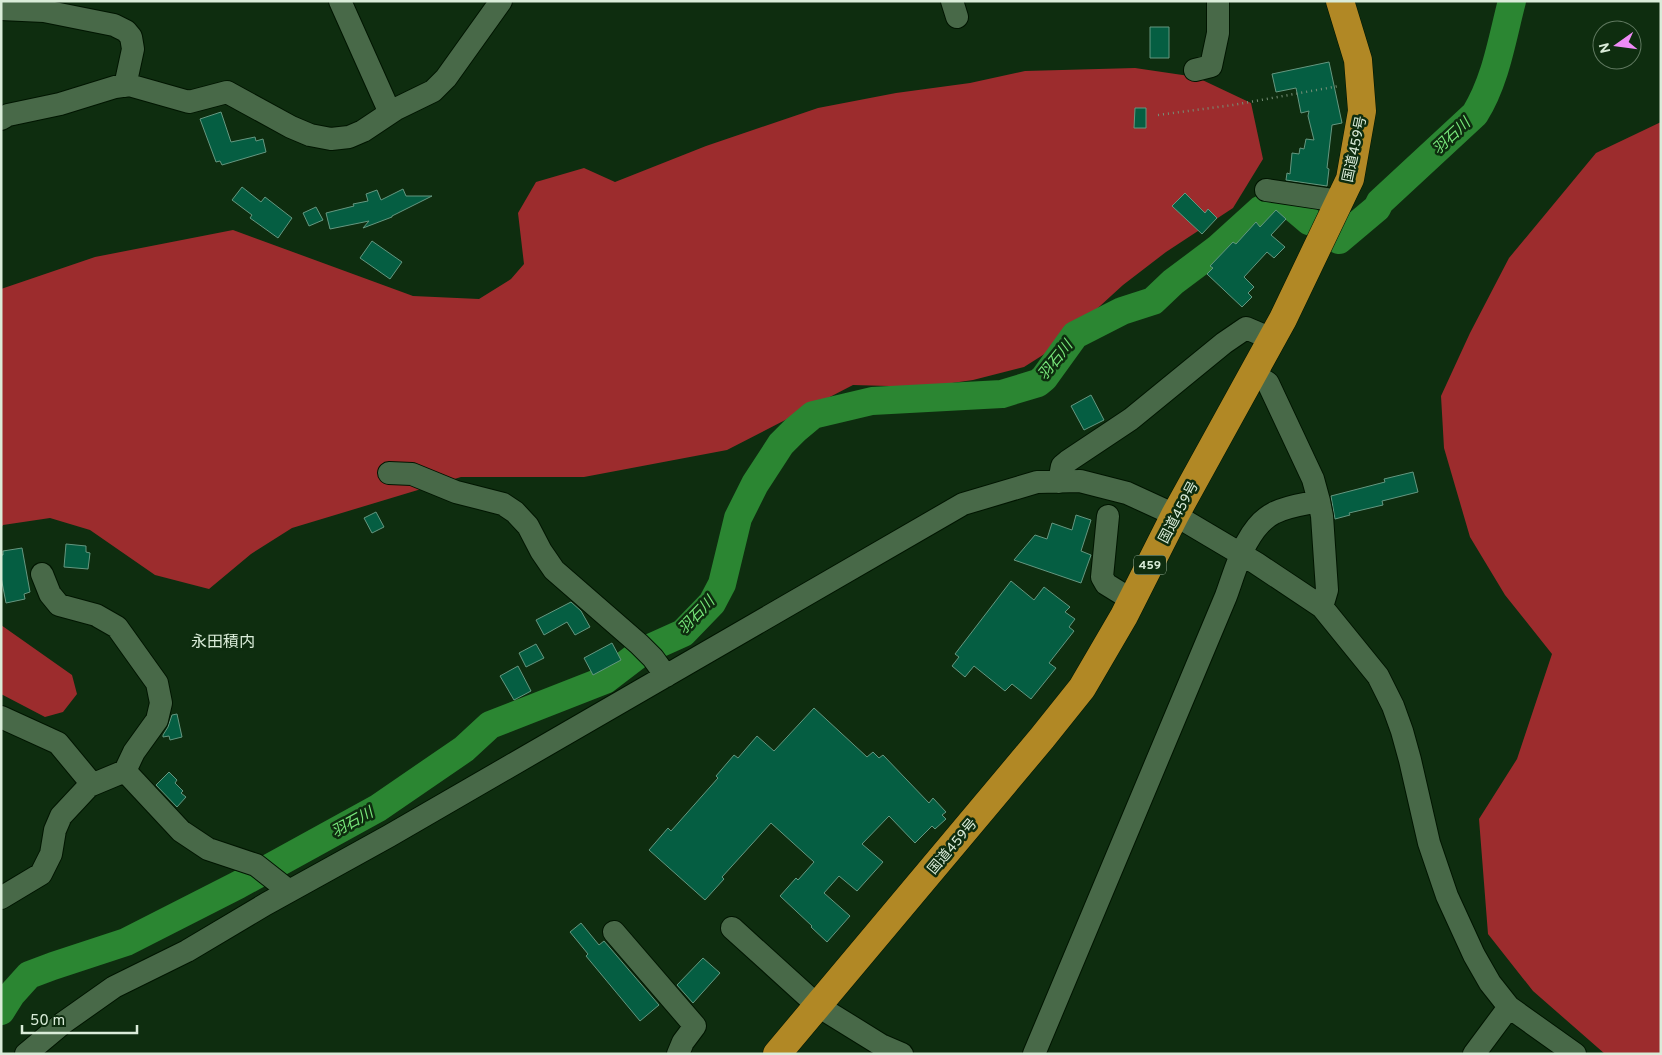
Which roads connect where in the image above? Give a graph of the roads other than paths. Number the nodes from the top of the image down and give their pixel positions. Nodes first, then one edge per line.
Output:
1 (340, 1) edge
2 (501, 1) edge
3 (1218, 1) edge
4 (1340, 1) edge
5 (1, 10) edge
6 (1194, 70) dead end
7 (125, 86) junction
8 (390, 113) junction
9 (1, 119) edge
10 (1266, 190) dead end
11 (1339, 201) junction
12 (1272, 339) junction
13 (1253, 373) junction
14 (389, 474) dead end
15 (1059, 482) junction
16 (1319, 501) junction
17 (1108, 516) dead end
18 (1175, 516) junction
19 (1242, 555) junction
20 (42, 574) dead end
21 (1132, 600) junction
22 (1322, 607) junction
23 (666, 676) junction
24 (1, 717) edge
25 (126, 772) junction
26 (92, 784) junction
27 (290, 891) junction
28 (1, 898) edge
29 (732, 928) dead end
30 (614, 932) dead end
31 (818, 1006) junction
32 (1509, 1007) junction
33 (28, 1053) edge
34 (678, 1054) edge
35 (777, 1054) edge
36 (902, 1054) edge
37 (1034, 1054) edge
38 (1474, 1054) edge
39 (1575, 1054) edge

1 - 8 street
2 - 8 street
3 - 6 street
4 - 11 highway, 国道459号 / 459
5 - 7 street
7 - 8 street
7 - 9 street
10 - 11 street
11 - 12 highway, 国道459号 / 459
12 - 13 highway, 国道459号 / 459
12 - 15 street
13 - 16 street
13 - 18 highway, 国道459号 / 459
14 - 23 street
15 - 18 street
15 - 23 street
16 - 19 street
16 - 22 street
17 - 21 street
18 - 19 street
18 - 21 highway, 国道459号 / 459
19 - 22 street
19 - 37 street
20 - 25 street
21 - 31 highway, 国道459号 / 459
22 - 32 street
23 - 27 street
24 - 26 street
25 - 26 street
25 - 27 street
26 - 28 street
27 - 33 street
29 - 31 street
30 - 34 street
31 - 35 highway, 国道459号 / 459
31 - 36 street
32 - 38 street
32 - 39 street

